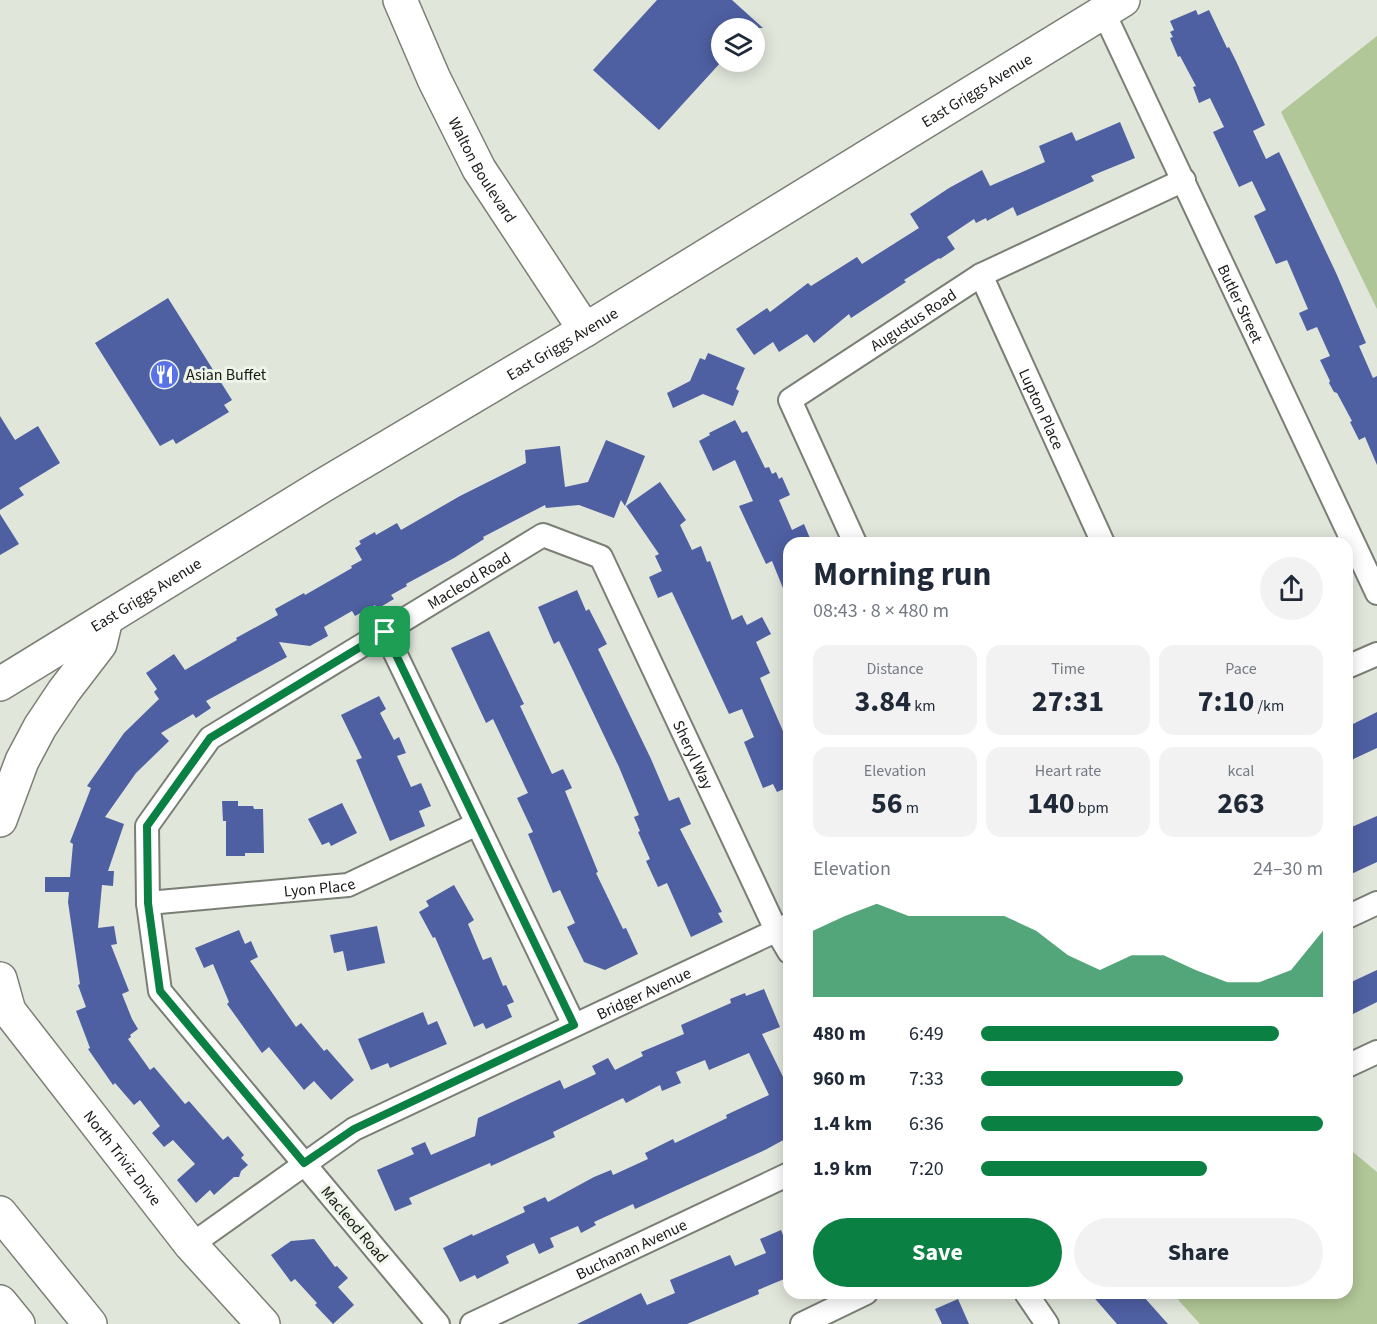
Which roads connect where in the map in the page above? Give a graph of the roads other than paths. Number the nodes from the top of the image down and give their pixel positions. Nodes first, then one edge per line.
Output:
1 (400, 0) edge
2 (1113, 6) edge
3 (1184, 180) junction
4 (981, 275) junction
5 (585, 330) junction
6 (852, 537) edge
7 (1100, 537) edge
8 (1351, 537) edge
9 (1353, 542) edge
10 (601, 557) joint
11 (1377, 593) edge
12 (106, 619) junction
13 (385, 632) junction
14 (1377, 654) edge
15 (1353, 664) edge
16 (0, 684) edge
17 (0, 819) edge
18 (477, 824) junction
19 (148, 903) junction
20 (1377, 903) edge
21 (1353, 914) edge
22 (782, 927) edge
23 (0, 979) edge
24 (574, 1025) junction
25 (1377, 1052) edge
26 (1353, 1063) edge
27 (304, 1163) junction
28 (783, 1177) edge
29 (0, 1213) edge
30 (191, 1245) junction
31 (854, 1299) edge
32 (1030, 1299) edge
33 (0, 1302) edge
34 (18, 1324) edge
35 (90, 1324) edge
36 (263, 1324) edge
37 (438, 1324) edge
38 (472, 1324) edge
39 (802, 1324) edge
40 (1047, 1324) edge

1 - 5 main road, Walton Boulevard
2 - 3 street, Butler Street
2 - 5 main road, East Griggs Avenue
3 - 4 street, Augustus Road
3 - 8 street, Butler Street
4 - 6 street, Augustus Road
4 - 7 street, Lupton Place
5 - 12 main road, East Griggs Avenue
9 - 11 street, Butler Street
10 - 13 street, Macleod Road
10 - 22 street, Sheryl Way
12 - 16 main road, East Griggs Avenue
12 - 17 main road
13 - 18 street
13 - 19 street, Macleod Road
14 - 15 street
18 - 19 street, Lyon Place
18 - 24 street
19 - 27 street, Macleod Road
20 - 21 street
22 - 24 street, Bridger Avenue
23 - 30 main road, North Triviz Drive
24 - 27 street, Bridger Avenue
25 - 26 street
27 - 30 street, Bridger Avenue
27 - 37 street, Macleod Road
28 - 38 street, Buchanan Avenue
29 - 35 main road
30 - 36 main road, North Triviz Drive
31 - 39 street
32 - 40 street
33 - 34 main road

